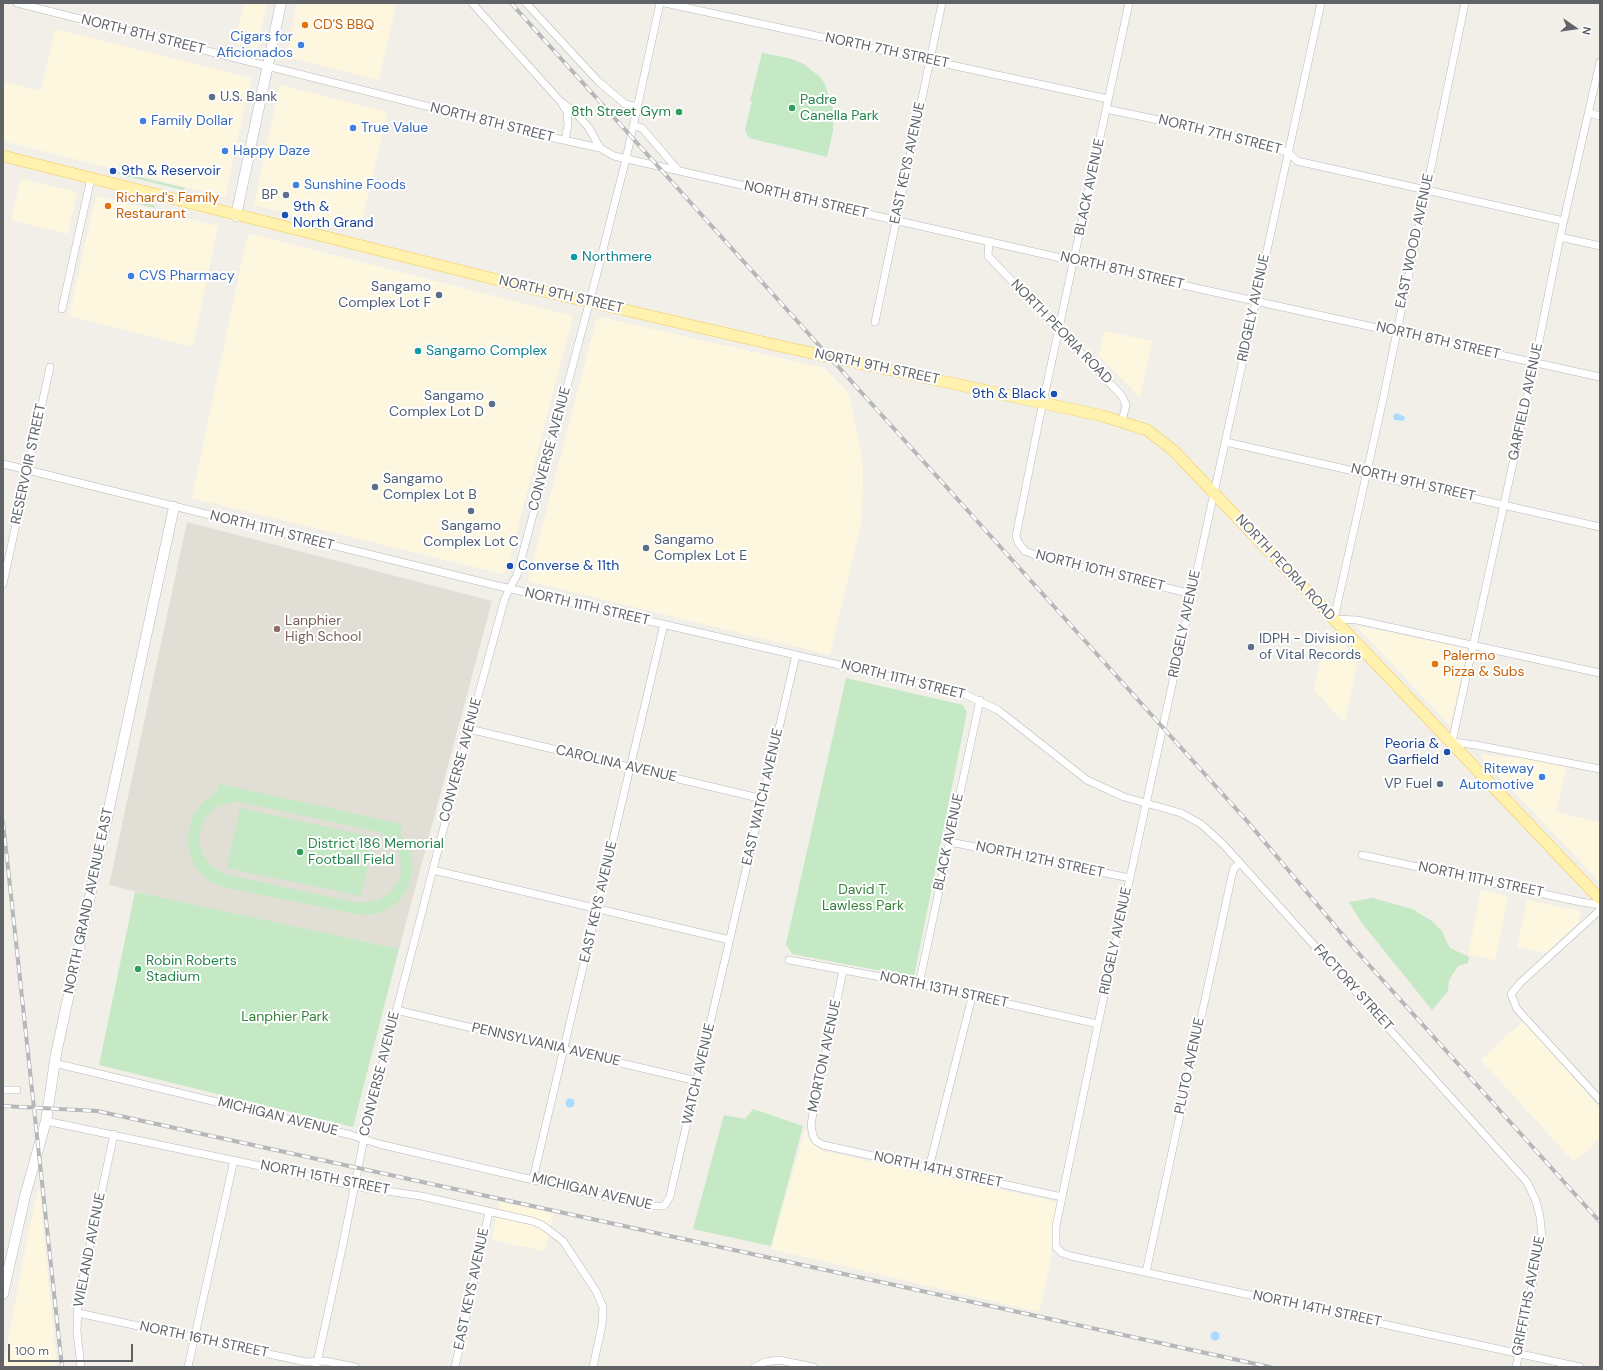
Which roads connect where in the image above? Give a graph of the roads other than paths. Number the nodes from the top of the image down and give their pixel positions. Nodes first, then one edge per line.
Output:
1 (17, 3) edge
2 (281, 3) edge
3 (472, 3) edge
4 (526, 3) edge
5 (660, 3) edge
6 (665, 3) edge
7 (942, 3) edge
8 (1129, 3) edge
9 (1321, 3) edge
10 (1465, 3) edge
11 (532, 6) edge
12 (930, 59) junction
13 (1600, 62) edge
14 (268, 66) junction
15 (1108, 98) junction
16 (560, 101) junction
17 (638, 107) junction
18 (1106, 109) junction
19 (1589, 113) junction
20 (1600, 116) edge
21 (634, 126) junction
22 (565, 140) junction
23 (600, 148) junction
24 (1288, 152) junction
25 (3, 156) edge
26 (626, 159) junction
27 (678, 170) junction
28 (91, 178) junction
29 (1425, 190) junction
30 (236, 216) junction
31 (896, 221) junction
32 (1564, 221) junction
33 (1560, 237) junction
34 (989, 240) junction
35 (1600, 246) edge
36 (1074, 260) junction
37 (1255, 300) junction
38 (589, 302) junction
39 (62, 309) dead end
40 (875, 322) dead end
41 (1059, 330) junction
42 (1396, 332) junction
43 (1535, 363) junction
44 (50, 367) dead end
45 (1600, 377) edge
46 (1043, 403) junction
47 (1122, 421) junction
48 (1226, 442) junction
49 (3, 464) edge
50 (28, 470) junction
51 (1367, 473) junction
52 (1214, 493) junction
53 (1504, 504) junction
54 (174, 507) junction
55 (1600, 527) edge
56 (1016, 536) joint
57 (3, 584) edge
58 (509, 589) junction
59 (1192, 594) junction
60 (1334, 619) junction
61 (664, 624) junction
62 (1473, 645) junction
63 (796, 655) junction
64 (1600, 672) edge
65 (980, 700) junction
66 (469, 729) junction
67 (1452, 742) junction
68 (631, 768) junction
69 (1600, 769) edge
70 (763, 798) junction
71 (1146, 803) junction
72 (950, 842) junction
73 (1362, 855) dead end
74 (1240, 863) junction
75 (433, 870) junction
76 (1130, 878) junction
77 (1600, 899) edge
78 (1600, 904) edge
79 (597, 909) junction
80 (1600, 910) edge
81 (730, 940) junction
82 (789, 960) dead end
83 (843, 971) junction
84 (919, 984) junction
85 (972, 997) junction
86 (396, 1010) junction
87 (1098, 1024) junction
88 (564, 1050) junction
89 (54, 1063) junction
90 (697, 1080) junction
91 (3, 1090) edge
92 (17, 1090) dead end
93 (1600, 1100) edge
94 (46, 1121) junction
95 (114, 1134) junction
96 (363, 1139) junction
97 (816, 1141) joint
98 (234, 1160) junction
99 (929, 1168) junction
100 (533, 1179) junction
101 (355, 1185) junction
102 (1062, 1197) junction
103 (1536, 1201) joint
104 (664, 1206) joint
105 (489, 1212) junction
106 (1056, 1247) joint
107 (1146, 1272) junction
108 (3, 1294) edge
109 (78, 1313) junction
110 (195, 1339) junction
111 (1518, 1354) junction
112 (316, 1364) edge
113 (81, 1367) edge
114 (188, 1367) edge
115 (355, 1367) edge
116 (455, 1367) edge
117 (593, 1367) edge
118 (755, 1367) edge
119 (813, 1367) edge
120 (1516, 1367) edge
121 (1580, 1367) edge

1 - 14 street, NORTH 8TH STREET
2 - 14 street
3 - 16 street
4 - 11 street
5 - 17 street, CONVERSE AVENUE
6 - 12 street, NORTH 7TH STREET
7 - 12 street, EAST KEYS AVENUE
8 - 15 street, BLACK AVENUE
9 - 24 street, RIDGELY AVENUE
10 - 29 street, EAST WOOD AVENUE
11 - 17 street
12 - 15 street, NORTH 7TH STREET
12 - 31 street, EAST KEYS AVENUE
13 - 19 street, GARFIELD AVENUE
14 - 22 street, NORTH 8TH STREET
14 - 30 street
15 - 18 street, BLACK AVENUE
16 - 22 street
16 - 23 street
17 - 21 street, CONVERSE AVENUE
18 - 24 street, NORTH 7TH STREET
18 - 36 street, BLACK AVENUE
19 - 20 street
19 - 32 street, GARFIELD AVENUE
21 - 26 street, CONVERSE AVENUE
21 - 27 street
22 - 23 street, NORTH 8TH STREET
23 - 26 street, NORTH 8TH STREET
24 - 29 street, NORTH 7TH STREET
24 - 37 street, RIDGELY AVENUE
25 - 28 main road, NORTH 9TH STREET
26 - 27 street, NORTH 8TH STREET
26 - 38 street, CONVERSE AVENUE
27 - 31 street, NORTH 8TH STREET
28 - 30 main road, NORTH 9TH STREET
28 - 39 street
29 - 32 street, NORTH 7TH STREET
29 - 42 street, EAST WOOD AVENUE
30 - 38 main road, NORTH 9TH STREET
31 - 34 street, NORTH 8TH STREET
31 - 40 street, EAST KEYS AVENUE
32 - 33 street, GARFIELD AVENUE
33 - 35 street
33 - 43 street, GARFIELD AVENUE
34 - 36 street, NORTH 8TH STREET
34 - 41 street, NORTH PEORIA ROAD
36 - 37 street, NORTH 8TH STREET
36 - 41 street, BLACK AVENUE
37 - 42 street, NORTH 8TH STREET
37 - 48 street, RIDGELY AVENUE
38 - 46 main road, NORTH 9TH STREET
38 - 58 street, CONVERSE AVENUE
41 - 46 street, BLACK AVENUE
41 - 47 street, NORTH PEORIA ROAD
42 - 43 street, NORTH 8TH STREET
42 - 51 street, EAST WOOD AVENUE
43 - 45 street, NORTH 8TH STREET
43 - 53 street, GARFIELD AVENUE
44 - 50 street, RESERVOIR STREET
46 - 47 main road, NORTH 9TH STREET
46 - 56 street, BLACK AVENUE
47 - 52 main road, NORTH PEORIA ROAD
48 - 51 street, NORTH 9TH STREET
48 - 52 street, RIDGELY AVENUE
49 - 50 street, NORTH 11TH STREET
50 - 54 street, NORTH 11TH STREET
50 - 57 street, RESERVOIR STREET
51 - 53 street, NORTH 9TH STREET
51 - 60 street, EAST WOOD AVENUE
52 - 59 street, RIDGELY AVENUE
52 - 60 main road, NORTH PEORIA ROAD
53 - 55 street, NORTH 9TH STREET
53 - 62 street, GARFIELD AVENUE
54 - 58 street, NORTH 11TH STREET
54 - 89 street, NORTH GRAND AVENUE EAST
56 - 59 street, NORTH 10TH STREET
58 - 61 street, NORTH 11TH STREET
58 - 66 street, CONVERSE AVENUE
59 - 71 street, RIDGELY AVENUE
60 - 62 street
60 - 67 main road, NORTH PEORIA ROAD
61 - 63 street, NORTH 11TH STREET
61 - 68 street, EAST KEYS AVENUE
62 - 64 street
62 - 67 street, GARFIELD AVENUE
63 - 65 street, NORTH 11TH STREET
63 - 70 street, EAST WATCH AVENUE
65 - 71 street, NORTH 11TH STREET
65 - 72 street, BLACK AVENUE
66 - 68 street, CAROLINA AVENUE
66 - 75 street, CONVERSE AVENUE
67 - 69 street
67 - 77 main road, NORTH PEORIA ROAD
68 - 70 street, CAROLINA AVENUE
68 - 79 street, EAST KEYS AVENUE
70 - 81 street, EAST WATCH AVENUE
71 - 74 street, FACTORY STREET
71 - 76 street, RIDGELY AVENUE
72 - 76 street, NORTH 12TH STREET
72 - 84 street, BLACK AVENUE
73 - 78 street, NORTH 11TH STREET
74 - 103 street, FACTORY STREET
74 - 107 street, PLUTO AVENUE
75 - 79 street
75 - 86 street, CONVERSE AVENUE
76 - 87 street, RIDGELY AVENUE
79 - 81 street
79 - 88 street, EAST KEYS AVENUE
80 - 93 street
81 - 90 street, WATCH AVENUE
82 - 83 street, NORTH 13TH STREET
83 - 84 street, NORTH 13TH STREET
83 - 97 street, MORTON AVENUE
84 - 85 street, NORTH 13TH STREET
85 - 87 street, NORTH 13TH STREET
85 - 99 street
86 - 88 street, PENNSYLVANIA AVENUE
86 - 96 street, CONVERSE AVENUE
87 - 102 street, RIDGELY AVENUE
88 - 90 street, PENNSYLVANIA AVENUE
88 - 100 street, EAST KEYS AVENUE
89 - 94 street, NORTH GRAND AVENUE EAST
89 - 96 street, MICHIGAN AVENUE
90 - 104 street, WATCH AVENUE
91 - 92 street
94 - 95 street, NORTH 15TH STREET
94 - 108 street, NORTH GRAND AVENUE EAST
95 - 98 street, NORTH 15TH STREET
95 - 109 street, WIELAND AVENUE
96 - 100 street, MICHIGAN AVENUE
96 - 101 street, CONVERSE AVENUE
97 - 99 street, NORTH 14TH STREET
98 - 101 street, NORTH 15TH STREET
98 - 110 street
99 - 102 street, NORTH 14TH STREET
100 - 104 street, MICHIGAN AVENUE
101 - 105 street, NORTH 15TH STREET
101 - 112 street, CONVERSE AVENUE
102 - 106 street, RIDGELY AVENUE
103 - 111 street, GRIFFITHS AVENUE
105 - 116 street, EAST KEYS AVENUE
105 - 117 street, NORTH 15TH STREET
106 - 107 street, NORTH 14TH STREET
107 - 111 street, NORTH 14TH STREET
109 - 110 street, NORTH 16TH STREET
109 - 113 street, WIELAND AVENUE
110 - 112 street, NORTH 16TH STREET
110 - 114 street
111 - 120 street, GRIFFITHS AVENUE
111 - 121 street, NORTH 14TH STREET
112 - 115 street, NORTH 16TH STREET
118 - 119 street

